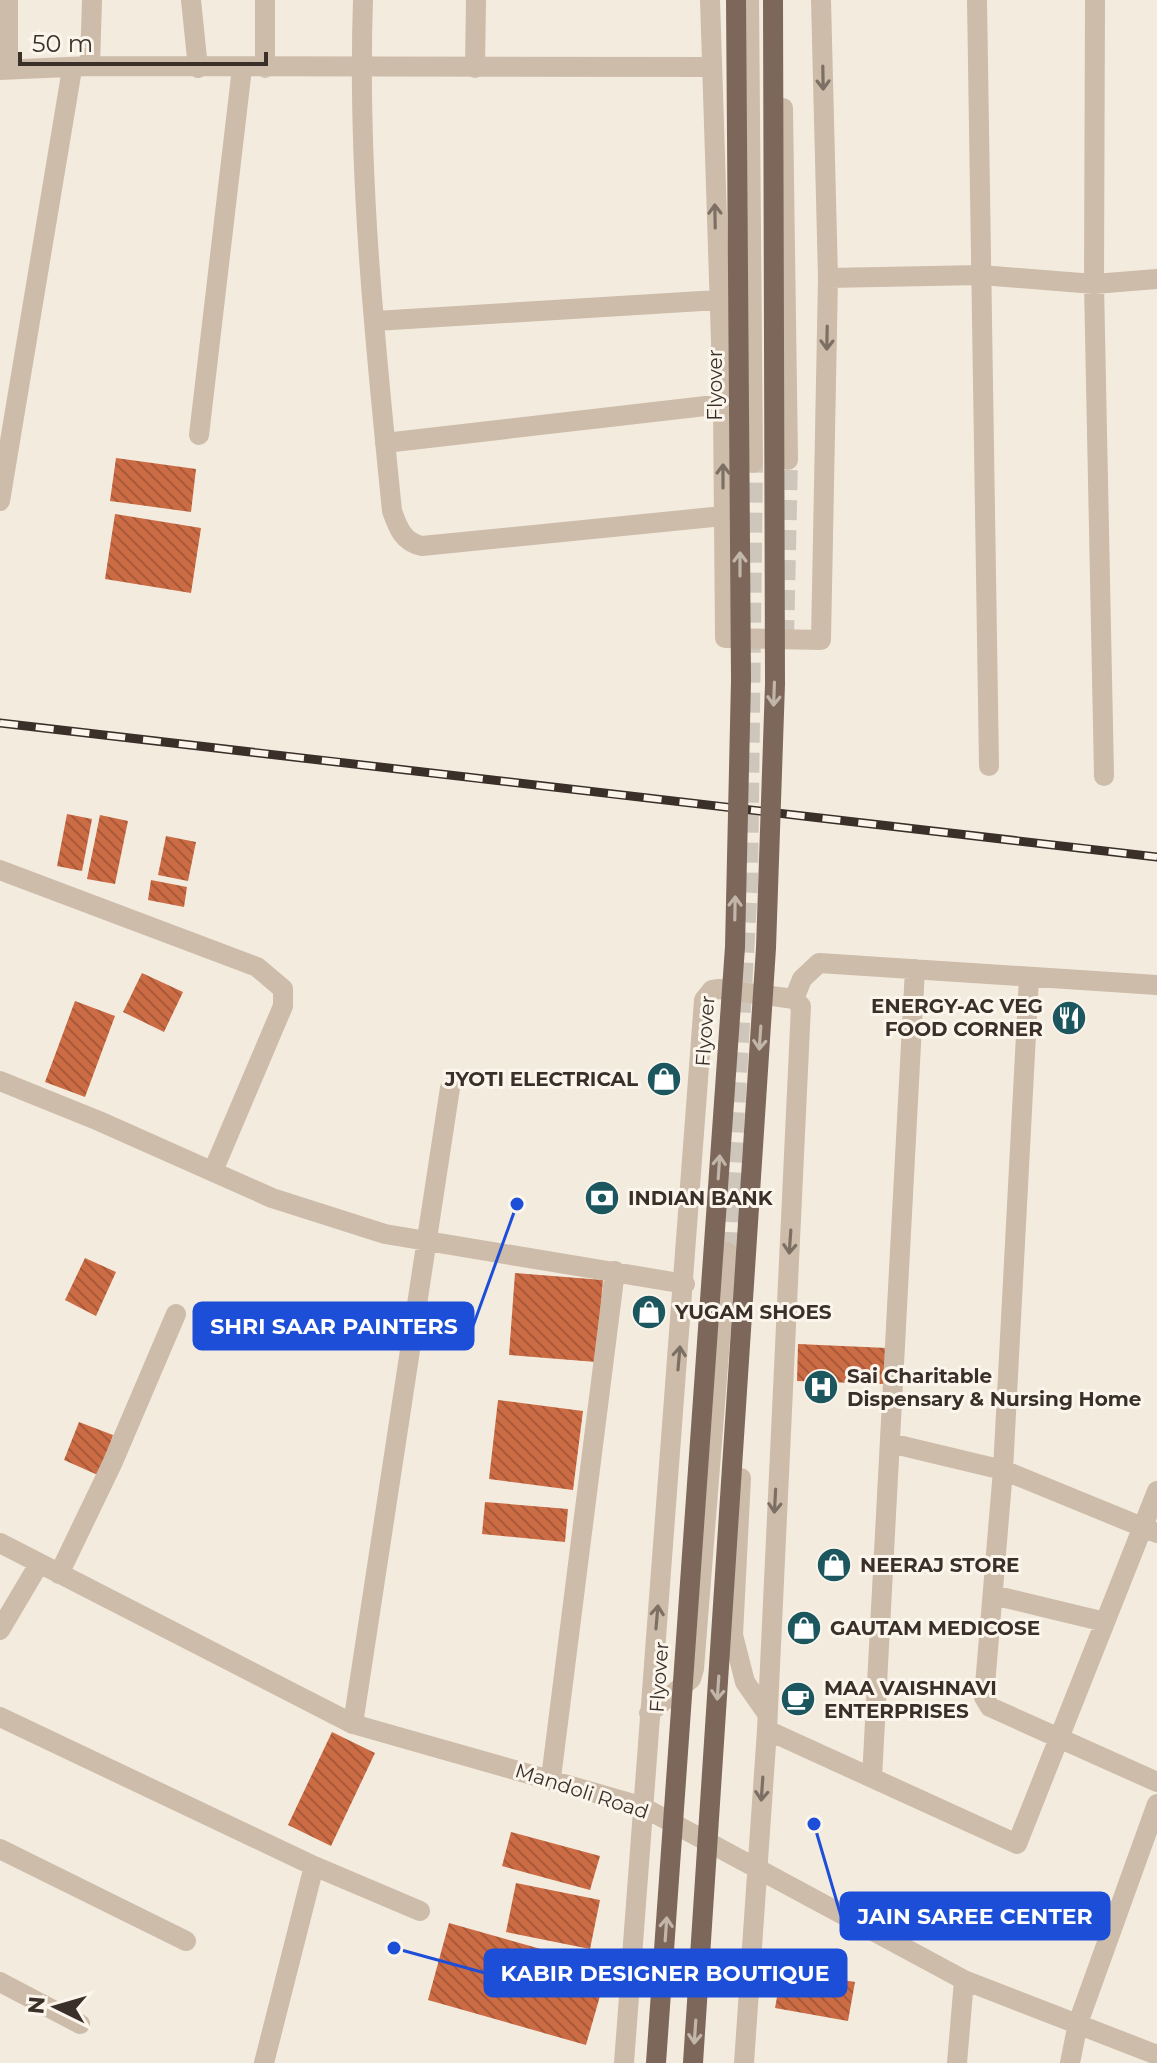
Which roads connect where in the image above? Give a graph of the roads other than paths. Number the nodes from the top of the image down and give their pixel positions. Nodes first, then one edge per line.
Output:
1 (8, 0) edge
2 (92, 0) edge
3 (191, 0) edge
4 (265, 0) edge
5 (363, 0) edge
6 (476, 0) edge
7 (710, 0) edge
8 (736, 0) edge
9 (749, 0) edge
10 (773, 0) edge
11 (782, 0) edge
12 (821, 0) edge
13 (977, 0) edge
14 (1095, 0) edge
15 (712, 67) junction
16 (81, 68) junction
17 (198, 68) junction
18 (242, 68) junction
19 (265, 68) junction
20 (360, 68) junction
21 (475, 68) junction
22 (4, 70) edge
23 (981, 275) junction
24 (828, 278) junction
25 (1157, 279) edge
26 (1094, 284) junction
27 (718, 300) junction
28 (375, 321) junction
29 (723, 404) junction
30 (199, 435) dead end
31 (385, 443) junction
32 (788, 460) tunnel mouth
33 (753, 463) tunnel mouth
34 (0, 501) edge
35 (723, 516) junction
36 (989, 766) dead end
37 (1104, 776) dead end
38 (0, 870) edge
39 (915, 969) junction
40 (1029, 978) junction
41 (1157, 985) edge
42 (794, 999) junction
43 (0, 1081) edge
44 (450, 1088) dead end
45 (213, 1171) junction
46 (424, 1242) junction
47 (727, 1252) tunnel mouth
48 (753, 1258) dead end
49 (615, 1271) junction
50 (685, 1284) junction
51 (176, 1314) dead end
52 (890, 1443) junction
53 (1003, 1470) junction
54 (1157, 1491) edge
55 (1150, 1530) edge
56 (0, 1543) edge
57 (39, 1564) junction
58 (59, 1574) junction
59 (993, 1595) junction
60 (1105, 1622) junction
61 (0, 1630) edge
62 (649, 1713) junction
63 (0, 1717) edge
64 (766, 1721) junction
65 (353, 1724) junction
66 (1058, 1739) junction
67 (551, 1778) junction
68 (872, 1778) junction
69 (1157, 1782) edge
70 (1157, 1804) edge
71 (641, 1806) junction
72 (0, 1849) edge
73 (314, 1866) junction
74 (756, 1866) junction
75 (420, 1911) dead end
76 (186, 1941) dead end
77 (964, 1980) junction
78 (0, 1982) edge
79 (1078, 2023) junction
80 (80, 2024) dead end
81 (1157, 2055) edge
82 (264, 2063) edge
83 (624, 2063) edge
84 (656, 2063) edge
85 (693, 2063) edge
86 (744, 2063) edge
87 (957, 2063) edge
88 (1070, 2063) edge

1 - 22 street
2 - 16 street
3 - 17 street
4 - 19 street
5 - 20 street
6 - 21 street
7 - 15 street
84 -> 8 main road, Flyover, bridge
9 - 33 street
10 -> 85 main road, bridge
11 - 32 street
12 -> 24 street
13 - 23 street
14 - 26 street
15 - 21 street
27 -> 15 street
16 - 17 street
16 - 22 street
16 - 34 street
17 - 18 street
18 - 19 street
18 - 30 street
19 - 20 street
20 - 21 street
20 - 28 street
23 - 24 street
23 - 26 street
23 - 36 street
24 -> 35 street
25 - 26 street
26 - 37 street
27 - 28 street
27 - 29 street
28 - 31 street
29 - 31 street
35 -> 29 street
31 - 35 street
38 - 45 street
39 - 40 street
39 - 42 street
39 - 52 street
40 - 41 street
40 - 53 street
42 - 50 street
42 -> 64 street
43 - 45 street
44 - 46 street
45 - 46 street
46 - 49 street
46 - 65 street
47 - 62 street
48 - 64 street
49 - 50 street
49 - 67 street
62 -> 50 street
51 - 58 street
52 - 53 street
52 - 68 street
53 - 55 street
53 - 59 street
54 - 55 street
55 - 60 street
56 - 57 street, Mandoli Road
57 - 58 street, Mandoli Road
57 - 61 street
58 - 65 street, Mandoli Road
59 - 60 street
59 - 66 street
60 - 66 street
62 - 71 street
63 - 73 street
64 - 68 street
64 -> 74 street
65 - 67 street, Mandoli Road
66 - 68 street
66 - 69 street
67 - 71 street, Mandoli Road
70 - 79 street
71 - 74 street, Mandoli Road
71 - 83 street
72 - 76 street
73 - 75 street
73 - 82 street
74 - 77 street, Mandoli Road
74 - 86 street
77 - 79 street, Mandoli Road
77 - 87 street
78 - 80 street
79 - 81 street, Mandoli Road
79 - 88 street

